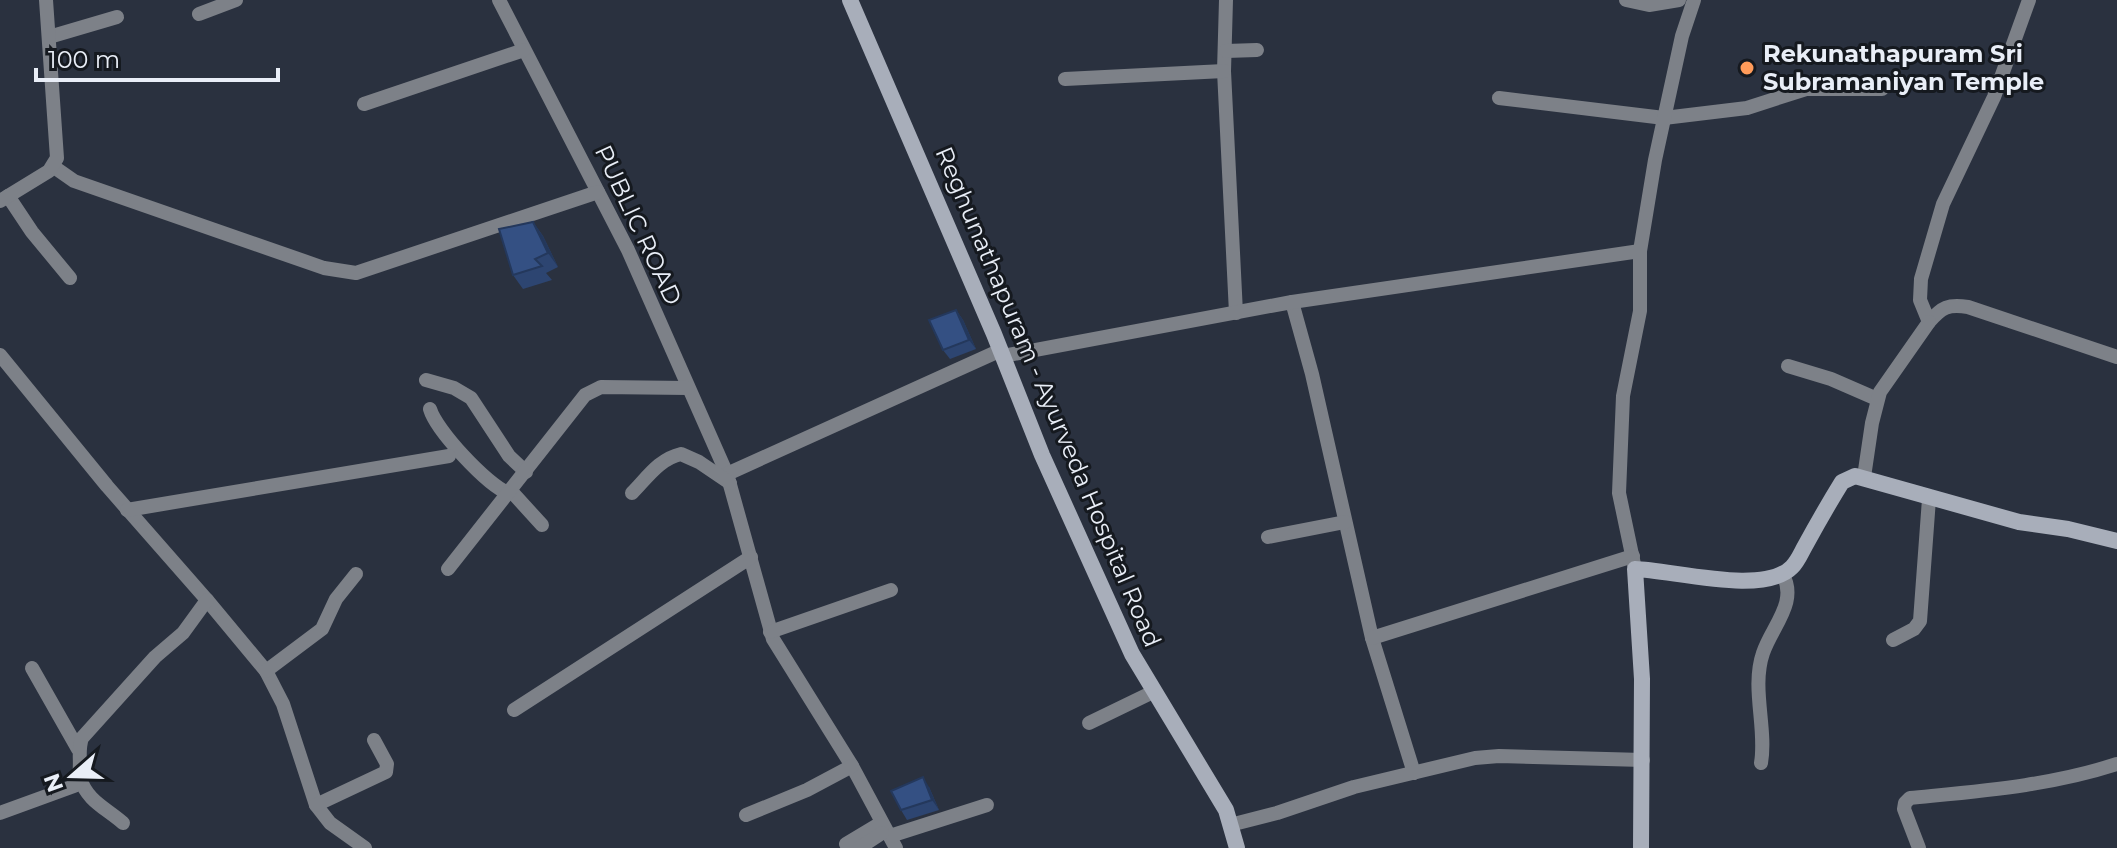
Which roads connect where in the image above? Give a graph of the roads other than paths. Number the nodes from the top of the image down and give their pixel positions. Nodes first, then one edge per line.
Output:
1 (46, 0) edge
2 (236, 0) edge
3 (499, 0) edge
4 (850, 0) edge
5 (1226, 0) edge
6 (1626, 0) edge
7 (1679, 0) edge
8 (1694, 0) edge
9 (2029, 0) edge
10 (199, 14) dead end
11 (117, 17) dead end
12 (49, 37) junction
13 (524, 50) junction
14 (1257, 50) dead end
15 (1226, 51) junction
16 (1224, 71) junction
17 (1065, 79) dead end
18 (1882, 89) dead end
19 (1499, 98) dead end
20 (364, 104) dead end
21 (1664, 118) junction
22 (54, 167) junction
23 (598, 192) junction
24 (4, 199) edge
25 (1640, 251) junction
26 (70, 278) dead end
27 (1292, 302) junction
28 (1236, 313) junction
29 (1929, 322) junction
30 (1002, 353) junction
31 (0, 355) edge
32 (2117, 357) edge
33 (1788, 366) dead end
34 (426, 380) dead end
35 (688, 388) junction
36 (1877, 399) junction
37 (430, 409) dead end
38 (449, 456) dead end
39 (526, 472) junction
40 (1864, 477) junction
41 (728, 479) junction
42 (509, 492) junction
43 (632, 493) dead end
44 (1929, 499) junction
45 (127, 510) junction
46 (1345, 522) junction
47 (542, 525) dead end
48 (1268, 537) dead end
49 (2117, 541) edge
50 (751, 557) junction
51 (1634, 563) junction
52 (448, 569) dead end
53 (1782, 573) junction
54 (356, 574) dead end
55 (891, 590) dead end
56 (207, 600) junction
57 (770, 632) junction
58 (1372, 638) junction
59 (1893, 640) dead end
60 (32, 668) dead end
61 (266, 671) junction
62 (1153, 692) junction
63 (514, 710) dead end
64 (1089, 723) dead end
65 (374, 740) dead end
66 (78, 749) junction
67 (1643, 760) junction
68 (1761, 763) dead end
69 (2117, 764) edge
70 (852, 766) junction
71 (1414, 773) junction
72 (80, 778) junction
73 (316, 805) junction
74 (987, 805) dead end
75 (0, 813) edge
76 (746, 815) dead end
77 (123, 823) dead end
78 (1230, 825) junction
79 (888, 834) edge
80 (853, 846) edge
81 (365, 848) edge
82 (1237, 848) edge
83 (1641, 848) edge
84 (1919, 848) edge

1 - 12 street
2 - 10 street
3 - 13 street, PUBLIC ROAD
4 - 30 main road, Reghunathapuram - Ayurveda Hospital Road
5 - 15 street
6 - 7 street
8 - 21 street
9 - 29 street
11 - 12 street
12 - 22 street
13 - 20 street
13 - 23 street, PUBLIC ROAD
14 - 15 street
15 - 16 street
16 - 17 street
16 - 28 street
18 - 21 street
19 - 21 street
21 - 25 street
22 - 23 street
22 - 24 street
23 - 35 street, PUBLIC ROAD
24 - 26 street
25 - 27 street
25 - 51 street
27 - 28 street
27 - 46 street
28 - 30 street
29 - 32 street
29 - 36 street
30 - 41 street
30 - 62 main road, Reghunathapuram - Ayurveda Hospital Road
31 - 45 street
33 - 36 street
34 - 39 street
35 - 39 street
35 - 41 street, PUBLIC ROAD
36 - 40 street
37 - 42 street
38 - 45 street
39 - 42 street
40 - 44 main road
40 - 53 main road
41 - 43 street
41 - 50 street, PUBLIC ROAD
42 - 47 street
42 - 52 street
44 - 49 main road
44 - 59 street
45 - 56 street
46 - 48 street
46 - 58 street
50 - 57 street, PUBLIC ROAD
50 - 63 street
51 - 53 main road
51 - 58 street
51 - 67 main road
53 - 68 street
54 - 61 street
55 - 57 street
56 - 61 street
56 - 66 street
57 - 70 street, PUBLIC ROAD
58 - 71 street
60 - 66 street
61 - 73 street
62 - 64 street
62 - 78 main road, Reghunathapuram - Ayurveda Hospital Road
65 - 73 street
66 - 72 street
67 - 71 street
67 - 83 main road
69 - 84 street
70 - 76 street
70 - 79 street, PUBLIC ROAD
71 - 78 street
72 - 75 street
72 - 77 street
73 - 81 street
74 - 79 street
78 - 82 main road, Reghunathapuram - Ayurveda Hospital Road
79 - 80 street

